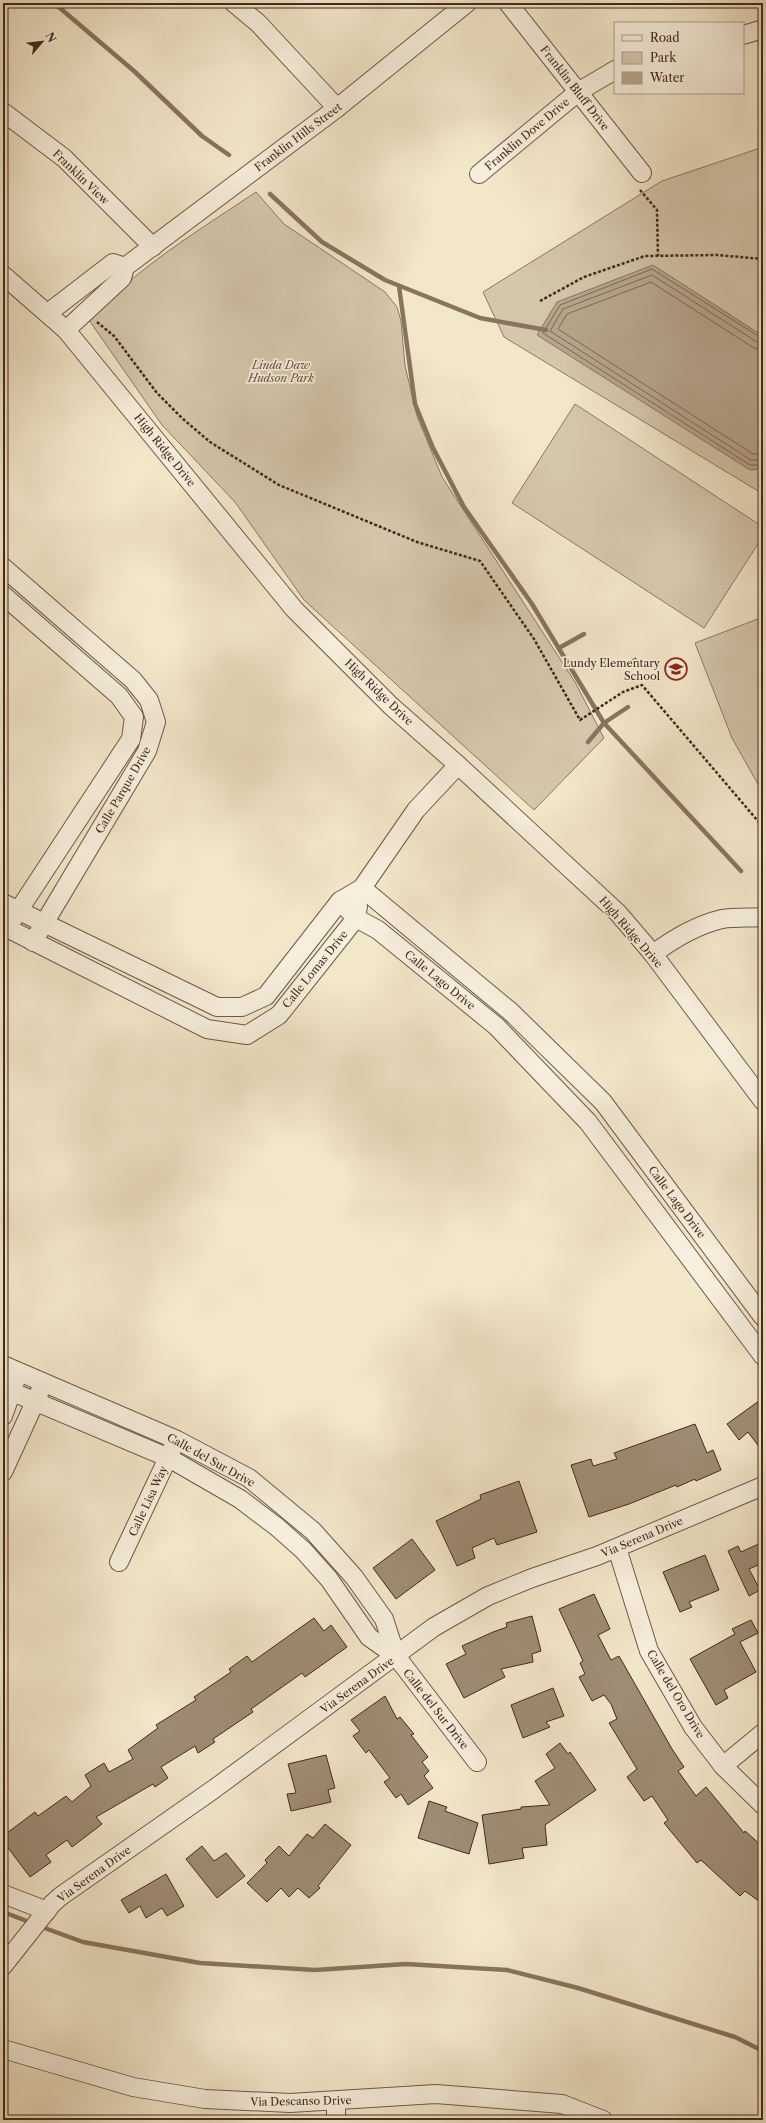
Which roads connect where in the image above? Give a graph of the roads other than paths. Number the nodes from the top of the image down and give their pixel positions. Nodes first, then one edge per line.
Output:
1 (234, 3) edge
2 (467, 3) edge
3 (508, 3) edge
4 (763, 29) edge
5 (744, 35) edge
6 (614, 71) edge
7 (578, 92) junction
8 (337, 108) junction
9 (3, 112) edge
10 (479, 174) dead end
11 (639, 180) road end
12 (153, 248) junction
13 (125, 267) junction
14 (3, 275) edge
15 (48, 313) junction
16 (66, 330) junction
17 (3, 567) edge
18 (3, 595) edge
19 (152, 711) junction
20 (134, 717) junction
21 (458, 765) junction
22 (362, 888) junction
23 (340, 901) junction
24 (3, 902) edge
25 (19, 910) junction
26 (763, 917) edge
27 (356, 918) junction
28 (44, 923) junction
29 (5, 927) edge
30 (33, 942) junction
31 (652, 954) junction
32 (161, 980) junction
33 (152, 1002) junction
34 (242, 1007) junction
35 (247, 1035) junction
36 (550, 1050) junction
37 (534, 1065) junction
38 (763, 1101) edge
39 (710, 1246) junction
40 (691, 1259) junction
41 (763, 1317) edge
42 (763, 1356) edge
43 (11, 1368) edge
44 (44, 1382) junction
45 (7, 1390) edge
46 (36, 1402) junction
47 (3, 1416) edge
48 (177, 1440) junction
49 (169, 1458) junction
50 (3, 1472) edge
51 (763, 1486) edge
52 (617, 1548) junction
53 (119, 1562) dead end
54 (396, 1656) junction
55 (763, 1733) edge
56 (477, 1762) dead end
57 (723, 1766) junction
58 (763, 1805) edge
59 (3, 1894) edge
60 (50, 1908) junction
61 (3, 1966) edge
62 (3, 2049) edge
63 (336, 2101) junction
64 (336, 2120) edge
65 (603, 2120) edge

1 - 8 street
2 - 8 street, Franklin Hills Street
3 - 7 street, Franklin Bluff Drive
4 - 5 street
6 - 7 street, Franklin Dove Drive
7 - 10 street, Franklin Dove Drive
7 - 11 street, Franklin Bluff Drive
8 - 12 street, Franklin Hills Street
9 - 12 street, Franklin View
12 - 13 street, Franklin Hills Street
13 - 15 street
13 - 16 street, Franklin Hills Street
14 - 15 street, High Ridge Drive
15 - 16 street, High Ridge Drive
16 - 21 street, High Ridge Drive
17 - 19 street, Calle Parque Drive
18 - 20 street
19 - 20 street
19 - 28 street, Calle Parque Drive
20 - 25 street, Calle Parque Drive
21 - 22 street, Calle Lomas Drive
21 - 31 street, High Ridge Drive
22 - 23 street, Calle Lomas Drive
22 - 27 street, Calle Lomas Drive
22 - 36 street, Calle Lago Drive
23 - 27 street, Calle Lago Drive
23 - 34 street, Calle Lomas Drive
24 - 25 street, Calle Lomas Drive
25 - 28 street, Calle Lomas Drive
25 - 29 street, Calle Parque Drive
26 - 31 street
27 - 35 street, Calle Lomas Drive
27 - 37 street, Calle Lago Drive
28 - 30 street, Calle Parque Drive
28 - 32 street, Calle Lomas Drive
29 - 30 street
30 - 33 street
31 - 38 street, High Ridge Drive
32 - 33 street
32 - 34 street, Calle Lomas Drive
33 - 35 street
34 - 35 street
36 - 37 street
36 - 39 street, Calle Lago Drive
37 - 40 street, Calle Lago Drive
39 - 40 street, Calle Lago Drive
39 - 41 street, Calle Lago Drive
40 - 42 street, Calle Lago Drive
43 - 44 street, Calle del Sur Drive
43 - 45 street
44 - 46 street
44 - 48 street, Calle del Sur Drive
45 - 46 street, Calle del Sur Drive
45 - 47 street
46 - 49 street, Calle del Sur Drive
46 - 50 street
48 - 49 street, Calle Lisa Way
48 - 54 street, Calle del Sur Drive
49 - 53 street, Calle Lisa Way
49 - 54 street, Calle del Sur Drive
51 - 52 street, Via Serena Drive
52 - 54 street, Via Serena Drive
52 - 57 street, Calle del Oro Drive
54 - 56 street, Calle del Sur Drive
54 - 60 street, Via Serena Drive
55 - 57 street
57 - 58 street, Calle del Oro Drive
59 - 60 street
60 - 61 street, Via Serena Drive
62 - 63 street, Via Descanso Drive
63 - 64 street
63 - 65 street, Via Descanso Drive

